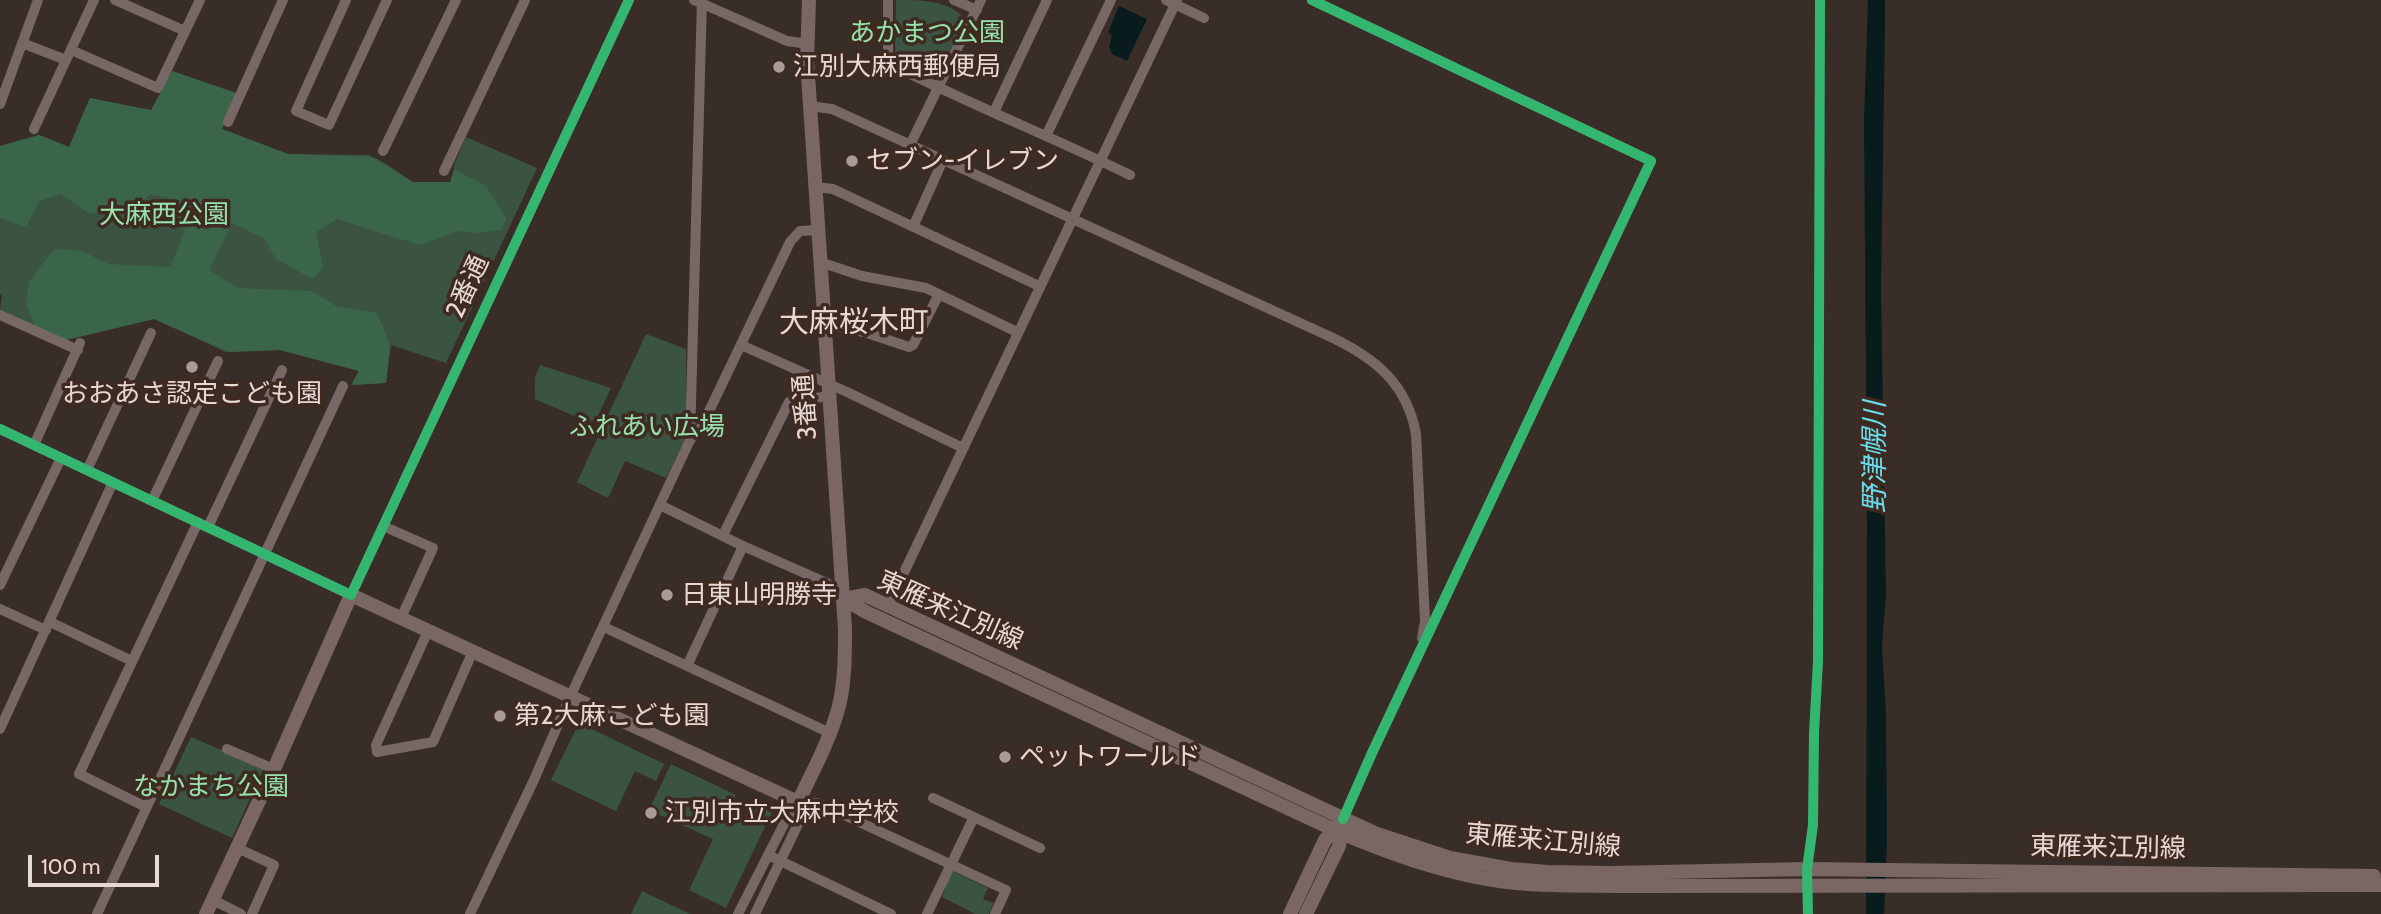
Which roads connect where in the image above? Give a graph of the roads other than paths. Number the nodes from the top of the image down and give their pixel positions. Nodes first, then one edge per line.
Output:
1 (38, 0) edge
2 (94, 0) edge
3 (115, 0) edge
4 (200, 0) edge
5 (283, 0) edge
6 (346, 0) edge
7 (387, 0) edge
8 (456, 0) edge
9 (525, 0) edge
10 (629, 0) edge
11 (810, 0) edge
12 (888, 0) edge
13 (954, 0) edge
14 (1047, 0) edge
15 (1111, 0) edge
16 (1312, 0) edge
17 (699, 1) edge
18 (1173, 1) edge
19 (979, 5) edge
20 (1204, 18) dead end
21 (186, 31) junction
22 (22, 43) junction
23 (809, 44) junction
24 (68, 55) junction
25 (938, 89) junction
26 (0, 104) edge
27 (809, 106) junction
28 (994, 112) junction
29 (228, 122) dead end
30 (33, 129) dead end
31 (1046, 136) junction
32 (911, 145) junction
33 (383, 151) dead end
34 (943, 160) junction
35 (1101, 161) junction
36 (444, 171) dead end
37 (1130, 175) dead end
38 (816, 187) junction
39 (1074, 220) junction
40 (913, 227) junction
41 (818, 230) junction
42 (820, 262) junction
43 (1039, 286) junction
44 (939, 294) junction
45 (0, 314) edge
46 (824, 324) junction
47 (151, 332) dead end
48 (1017, 332) junction
49 (741, 345) junction
50 (218, 360) dead end
51 (282, 370) dead end
52 (343, 386) dead end
53 (829, 391) junction
54 (0, 429) edge
55 (690, 440) junction
56 (34, 445) junction
57 (962, 448) junction
58 (61, 458) junction
59 (87, 470) junction
60 (113, 482) junction
61 (152, 501) junction
62 (660, 505) junction
63 (203, 525) junction
64 (383, 526) junction
65 (723, 535) junction
66 (743, 546) junction
67 (264, 554) junction
68 (3, 571) edge
69 (0, 585) edge
70 (351, 594) junction
71 (844, 599) junction
72 (888, 606) junction
73 (0, 609) edge
74 (401, 618) junction
75 (48, 626) junction
76 (604, 627) junction
77 (428, 631) junction
78 (473, 651) junction
79 (1418, 655) junction
80 (132, 662) junction
81 (687, 666) junction
82 (570, 697) junction
83 (0, 729) edge
84 (830, 733) junction
85 (227, 750) dead end
86 (274, 769) junction
87 (933, 797) dead end
88 (798, 803) junction
89 (146, 807) junction
90 (974, 817) junction
91 (1339, 827) junction
92 (237, 848) junction
93 (1040, 848) dead end
94 (768, 855) junction
95 (780, 861) junction
96 (951, 864) junction
97 (2381, 876) edge
98 (1942, 878) junction
99 (2381, 885) edge
100 (213, 900) junction
101 (97, 914) edge
102 (206, 914) edge
103 (241, 914) edge
104 (252, 914) edge
105 (470, 914) edge
106 (738, 914) edge
107 (755, 914) edge
108 (891, 914) edge
109 (927, 914) edge
110 (995, 914) edge
111 (1290, 914) edge
112 (1306, 914) edge

1 - 22 street
2 - 24 street
3 - 21 street
4 - 21 street
5 - 29 street
6 - 7 street
8 - 33 street
9 - 36 street
10 - 64 street, 2番通
11 - 23 main road, 3番通
12 - 25 street
13 - 19 street
14 - 28 street
15 - 31 street
16 - 79 street
17 - 23 street
17 - 55 street
18 - 20 street
18 - 35 street
19 - 25 street
21 - 24 street
22 - 24 street
22 - 26 street
23 - 27 main road, 3番通
24 - 30 street
25 - 28 street
25 - 32 street
27 - 32 street
27 - 38 main road, 3番通
28 - 31 street
31 - 35 street
32 - 34 street
34 - 39 street
34 - 40 street
35 - 37 street
35 - 39 street
38 - 40 street
38 - 41 main road, 3番通
39 - 43 street
39 - 79 street
40 - 43 street
41 - 42 main road, 3番通
41 - 49 street
42 - 44 street
42 - 46 main road, 3番通
43 - 48 street
44 - 46 street
44 - 48 street
45 - 56 street
46 - 53 main road, 3番通
47 - 59 street
48 - 57 street
49 - 53 street
49 - 55 street
50 - 61 street
51 - 63 street
52 - 67 street
53 - 57 street
53 - 65 street
53 - 71 main road, 3番通
54 - 56 street
55 - 62 street
56 - 58 street
57 - 72 street
58 - 59 street
58 - 68 street
59 - 60 street
60 - 61 street
60 - 75 street
61 - 63 street
62 - 65 street
62 - 76 street
63 - 67 street
63 - 80 street
64 - 70 street, 2番通
64 - 74 street
65 - 66 street
66 - 71 street
66 - 81 street
67 - 70 street
67 - 89 street
68 - 69 street
70 - 74 main road
70 - 86 main road, 2番通
71 - 72 main road, 東雁来江別線
71 - 84 main road, 3番通
71 - 91 main road, 東雁来江別線
72 - 91 main road, 東雁来江別線
73 - 75 street
74 - 77 main road
75 - 80 street
75 - 83 street
76 - 81 street
76 - 82 street
77 - 78 main road
77 - 78 street
78 - 82 main road
79 - 91 street
80 - 89 street
81 - 84 street
82 - 88 main road
82 - 105 street
84 - 88 main road, 3番通
85 - 86 street
86 - 92 main road, 2番通
87 - 90 street
88 - 94 street, 3番通
88 - 95 street, 3番通
88 - 96 street
89 - 101 street
90 - 93 street
90 - 96 street
91 - 98 main road, 東雁来江別線
91 - 98 main road, 東雁来江別線
91 - 111 main road
91 - 112 main road
92 - 100 main road, 2番通
92 - 104 street
94 - 95 street
94 - 106 street, 3番通
95 - 107 street, 3番通
95 - 108 street
96 - 109 street
96 - 110 street
97 - 98 main road, 東雁来江別線
98 - 99 main road, 東雁来江別線
100 - 102 main road, 2番通
100 - 103 street

